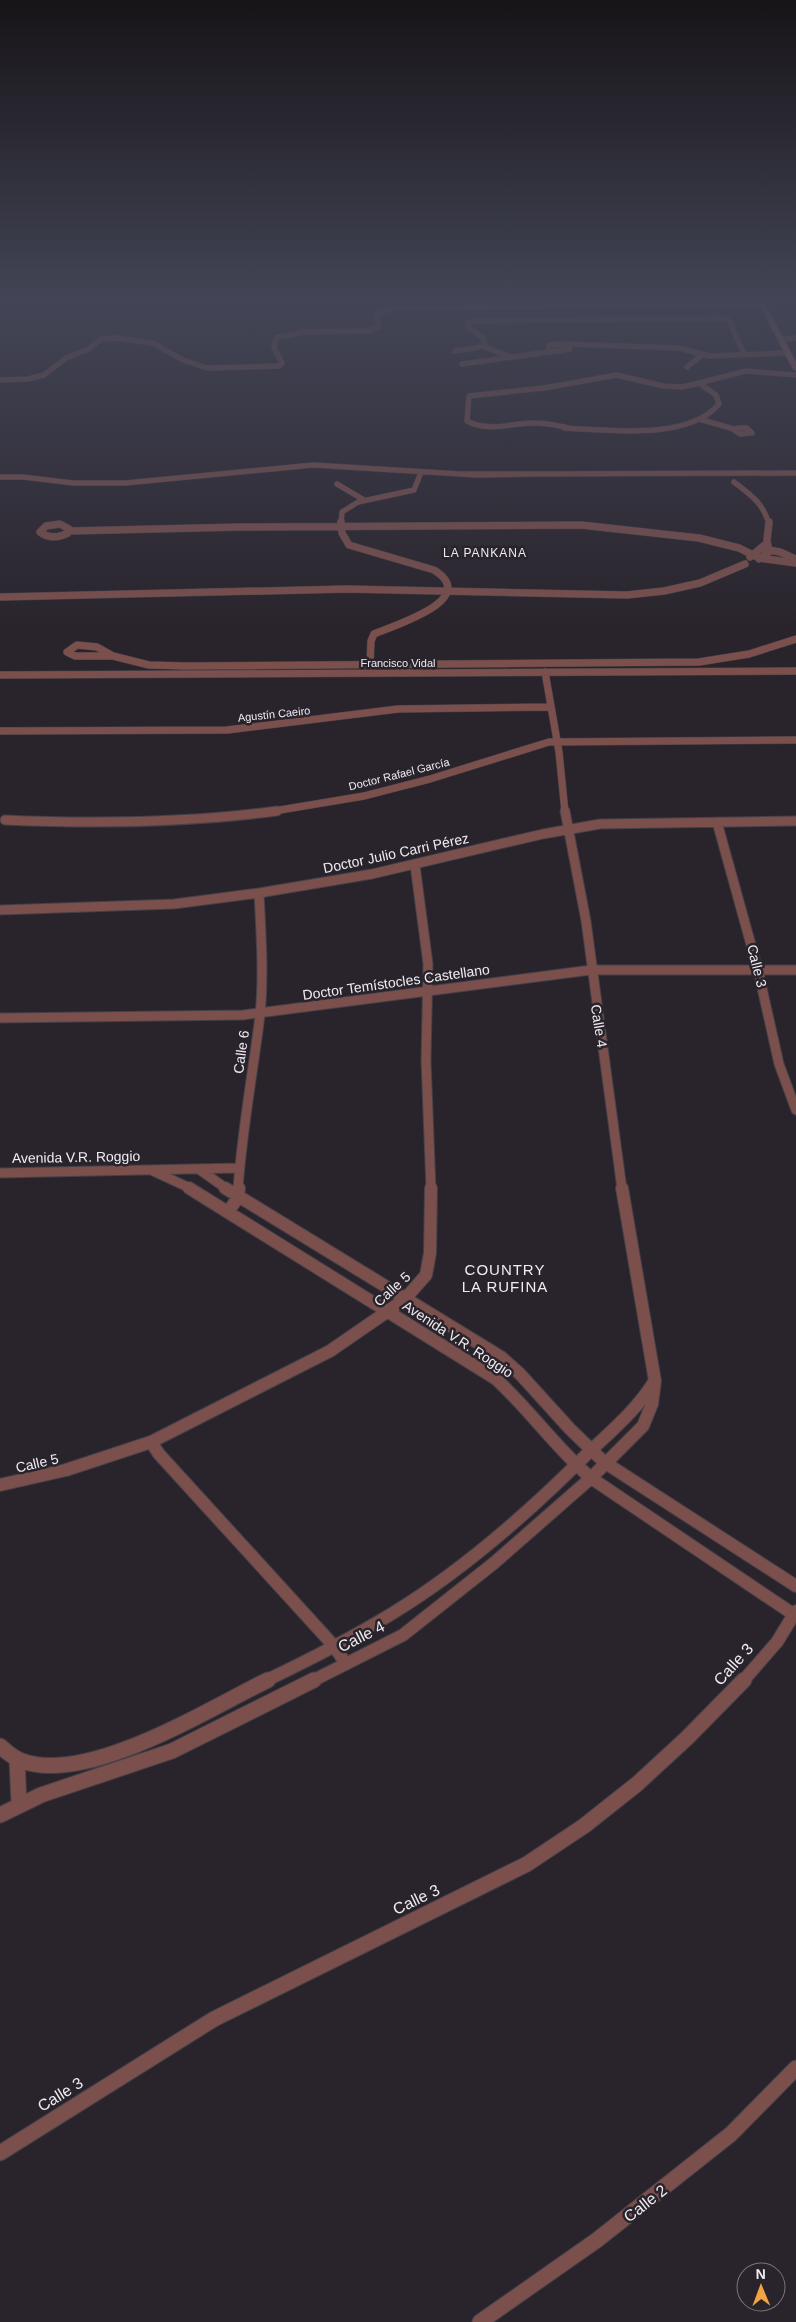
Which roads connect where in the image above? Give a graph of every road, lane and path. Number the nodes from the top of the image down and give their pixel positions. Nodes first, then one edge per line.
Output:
1 (468, 410) edge
2 (710, 410) edge
3 (698, 419) junction
4 (734, 429) dead end
5 (421, 472) junction
6 (700, 473) junction
7 (736, 473) junction
8 (796, 473) edge
9 (0, 477) edge
10 (734, 482) junction
11 (337, 484) dead end
12 (364, 500) junction
13 (340, 526) junction
14 (69, 531) dead end
15 (767, 543) junction
16 (730, 545) junction
17 (762, 549) junction
18 (769, 550) junction
19 (752, 554) junction
20 (761, 558) junction
21 (796, 559) edge
22 (796, 563) edge
23 (745, 564) junction
24 (449, 591) junction
25 (0, 597) edge
26 (796, 639) edge
27 (113, 656) junction
28 (370, 665) junction
29 (796, 671) edge
30 (545, 672) junction
31 (0, 675) edge
32 (550, 707) junction
33 (0, 731) edge
34 (796, 740) edge
35 (558, 742) junction
36 (2, 819) edge
37 (796, 821) edge
38 (717, 822) junction
39 (567, 829) junction
40 (415, 865) junction
41 (259, 893) junction
42 (0, 910) edge
43 (591, 970) junction
44 (758, 970) junction
45 (796, 970) edge
46 (428, 991) junction
47 (260, 1014) junction
48 (0, 1018) edge
49 (796, 1110) edge
50 (239, 1168) junction
51 (200, 1170) junction
52 (153, 1171) junction
53 (0, 1173) edge
54 (238, 1197) junction
55 (229, 1210) junction
56 (404, 1300) junction
57 (389, 1312) junction
58 (655, 1381) junction
59 (151, 1442) junction
60 (591, 1451) junction
61 (604, 1462) junction
62 (576, 1466) junction
63 (590, 1478) junction
64 (0, 1485) edge
65 (796, 1586) edge
66 (795, 1614) edge
67 (334, 1646) junction
68 (346, 1664) junction
69 (0, 1746) edge
70 (18, 1760) junction
71 (19, 1803) junction
72 (0, 1815) edge
73 (796, 2068) edge
74 (0, 2153) edge
75 (480, 2322) edge

1 - 3 street
2 - 3 street
3 - 4 street
5 - 6 street
5 - 9 street
5 - 12 street
6 - 7 street
6 - 10 street
7 - 8 street
7 - 10 street
10 - 15 street
11 - 12 street
12 - 13 street
13 - 14 street
13 - 16 street
13 - 24 street
15 - 17 street
15 - 18 street
16 - 17 street
16 - 19 street
17 - 18 street
17 - 19 street
18 - 20 street
18 - 21 street
19 - 20 street
19 - 23 street
20 - 22 street
20 - 23 street
23 - 24 street
24 - 25 street
24 - 28 street
26 - 28 street
27 - 27 street
27 - 28 street
29 - 30 street, Francisco Vidal
30 - 31 street, Francisco Vidal
30 - 32 street, Calle 4
32 - 33 street, Agustín Caeiro
32 - 35 street, Calle 4
34 - 35 street, Doctor Rafael García
35 - 36 street, Doctor Rafael García
35 - 39 street, Calle 4
37 - 38 street, Doctor Julio Carri Pérez
38 - 39 street, Doctor Julio Carri Pérez
38 - 44 street, Calle 3
39 - 40 street, Doctor Julio Carri Pérez
39 - 43 street, Calle 4
40 - 41 street, Doctor Julio Carri Pérez
40 - 46 street, Calle 5
41 - 42 street, Doctor Julio Carri Pérez
41 - 47 street, Calle 6
43 - 44 street, Doctor Temístocles Castellano
43 - 46 street, Doctor Temístocles Castellano
43 - 58 street, Calle 4
44 - 45 street, Doctor Temístocles Castellano
44 - 49 street, Calle 3
46 - 47 street, Doctor Temístocles Castellano
46 - 56 street, Calle 5
47 - 48 street, Doctor Temístocles Castellano
47 - 50 street, Calle 6
50 - 51 street, Avenida V.R. Roggio
50 - 54 street, Calle 6
51 - 52 street, Avenida V.R. Roggio
51 - 54 street, Avenida V.R. Roggio
52 - 53 street, Avenida V.R. Roggio
52 - 55 street, Avenida V.R. Roggio
54 - 55 street
54 - 56 street, Avenida V.R. Roggio
55 - 57 street, Avenida V.R. Roggio
56 - 57 street, Calle 5
56 - 60 street, Avenida V.R. Roggio
57 - 59 street, Calle 5
57 - 62 street, Avenida V.R. Roggio
58 - 60 street, Calle 4
58 - 61 street, Calle 4
59 - 64 street, Calle 5
59 - 67 street
60 - 61 street, Avenida V.R. Roggio
60 - 62 street, Calle 4
61 - 63 street, Calle 4
61 - 65 street, Avenida V.R. Roggio
62 - 63 street, Avenida V.R. Roggio
62 - 67 street, Calle 4
63 - 66 street, Avenida V.R. Roggio
63 - 68 street, Calle 4
66 - 74 street, Calle 3
67 - 68 street
67 - 70 street, Calle 4
68 - 71 street, Calle 4
69 - 70 street
70 - 71 street
71 - 72 street, Calle 4
73 - 75 street, Calle 2

